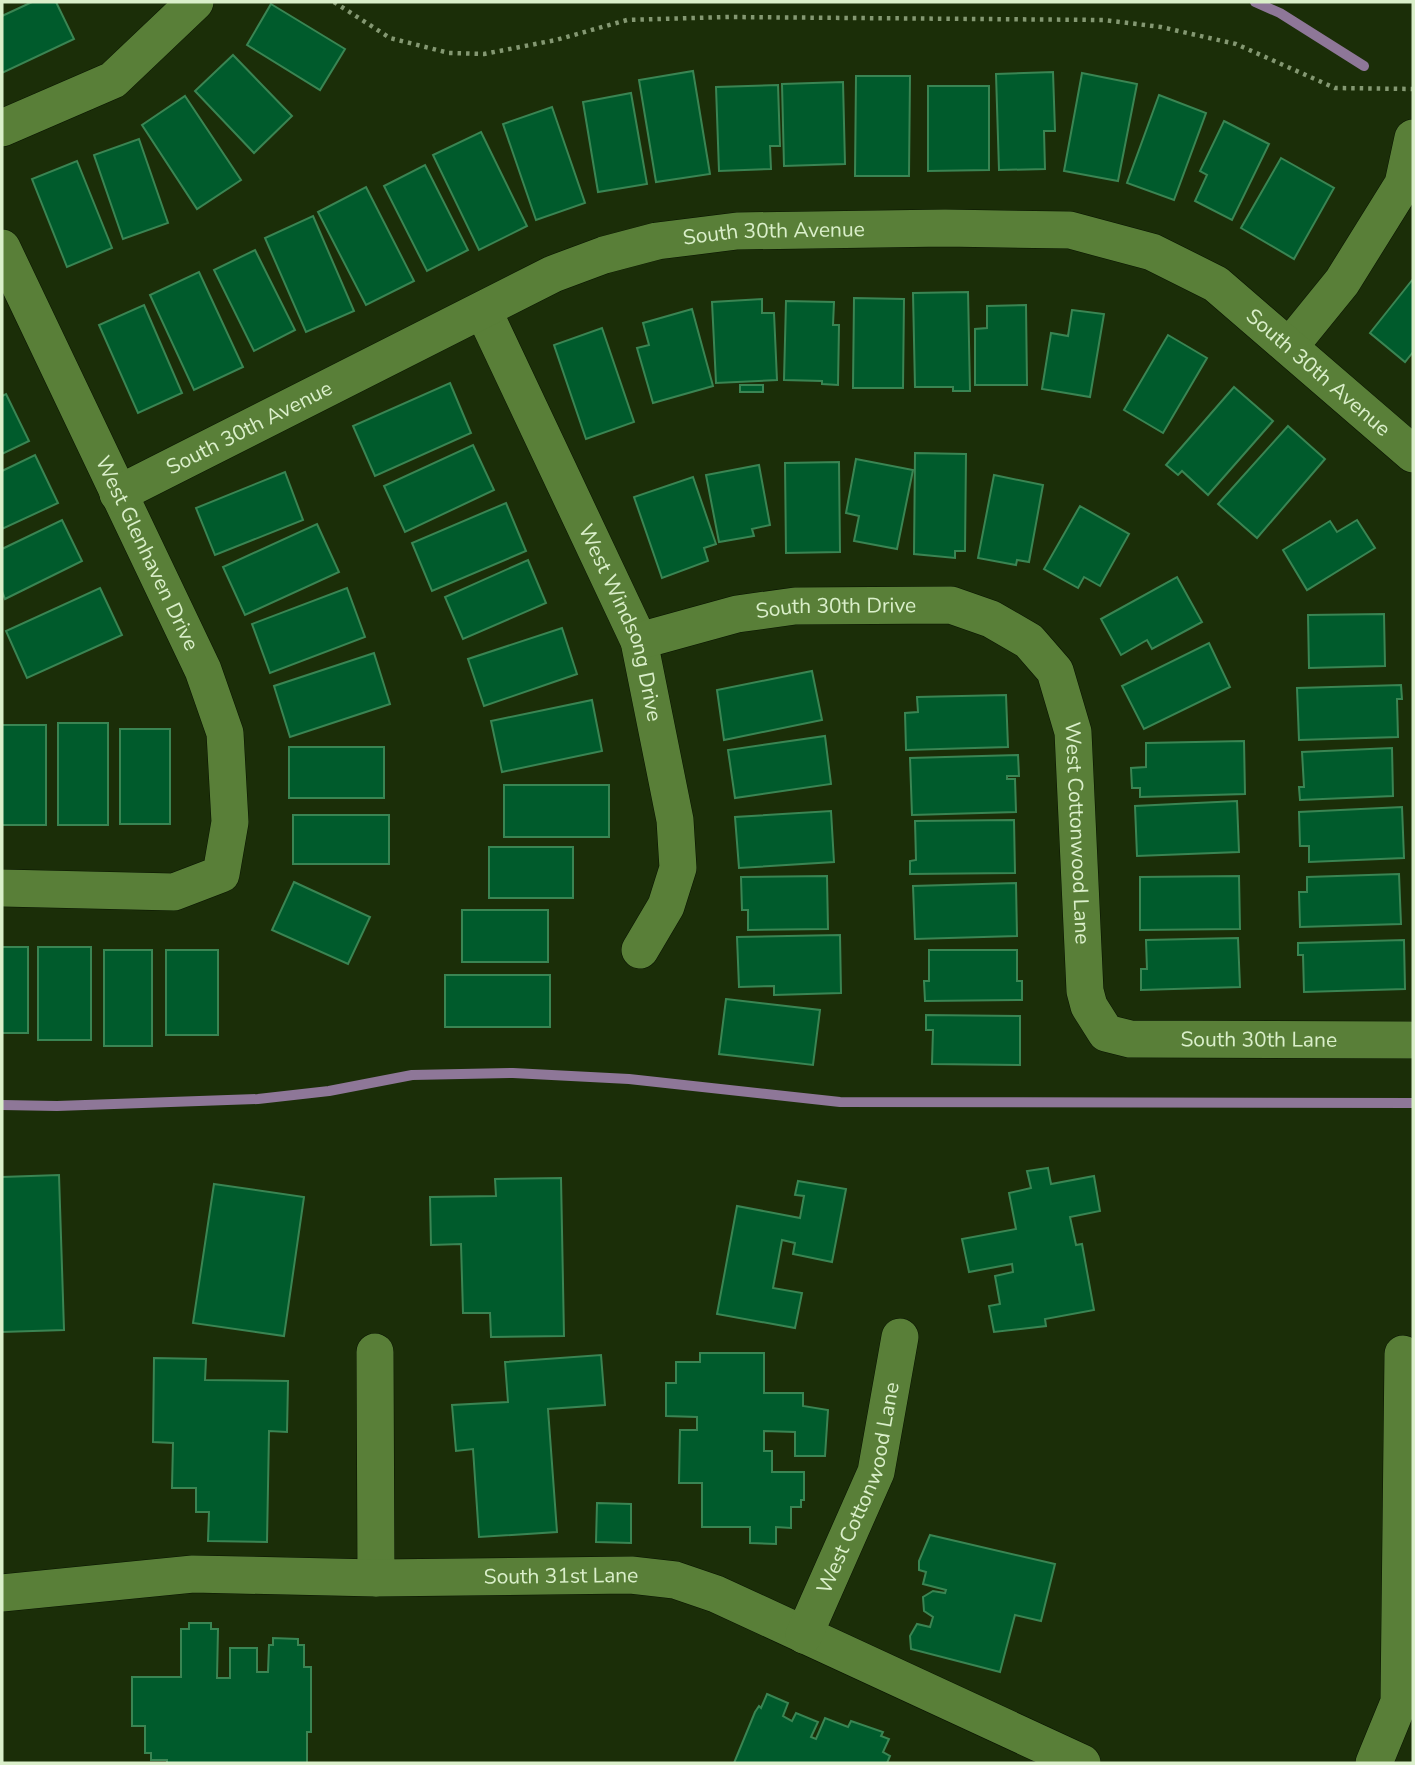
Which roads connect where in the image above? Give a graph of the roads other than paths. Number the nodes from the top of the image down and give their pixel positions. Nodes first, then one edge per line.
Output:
1 (195, 2) edge
2 (2, 128) edge
3 (1413, 138) edge
4 (2, 248) edge
5 (483, 310) junction
6 (1290, 346) junction
7 (1413, 454) edge
8 (118, 494) junction
9 (639, 641) junction
10 (1029, 641) joint
11 (2, 888) edge
12 (640, 950) dead end
13 (1106, 1034) joint
14 (1413, 1040) edge
15 (900, 1338) dead end
16 (375, 1352) dead end
17 (1403, 1354) dead end
18 (376, 1578) junction
19 (2, 1593) edge
20 (804, 1635) junction
21 (1082, 1763) edge
22 (1374, 1763) edge

1 - 2 street
3 - 6 street
4 - 8 street, West Glenhaven Drive
5 - 6 street, South 30th Avenue
5 - 8 street, South 30th Avenue
5 - 9 street, West Windsong Drive
6 - 7 street, South 30th Avenue
8 - 11 street, West Glenhaven Drive
9 - 10 street, South 30th Drive
9 - 12 street, West Windsong Drive
10 - 13 street, West Cottonwood Lane
13 - 14 street, South 30th Lane
15 - 20 street, West Cottonwood Lane
16 - 18 street
17 - 22 street
18 - 19 street, South 31st Lane
18 - 20 street, South 31st Lane
20 - 21 street, South 31st Lane

